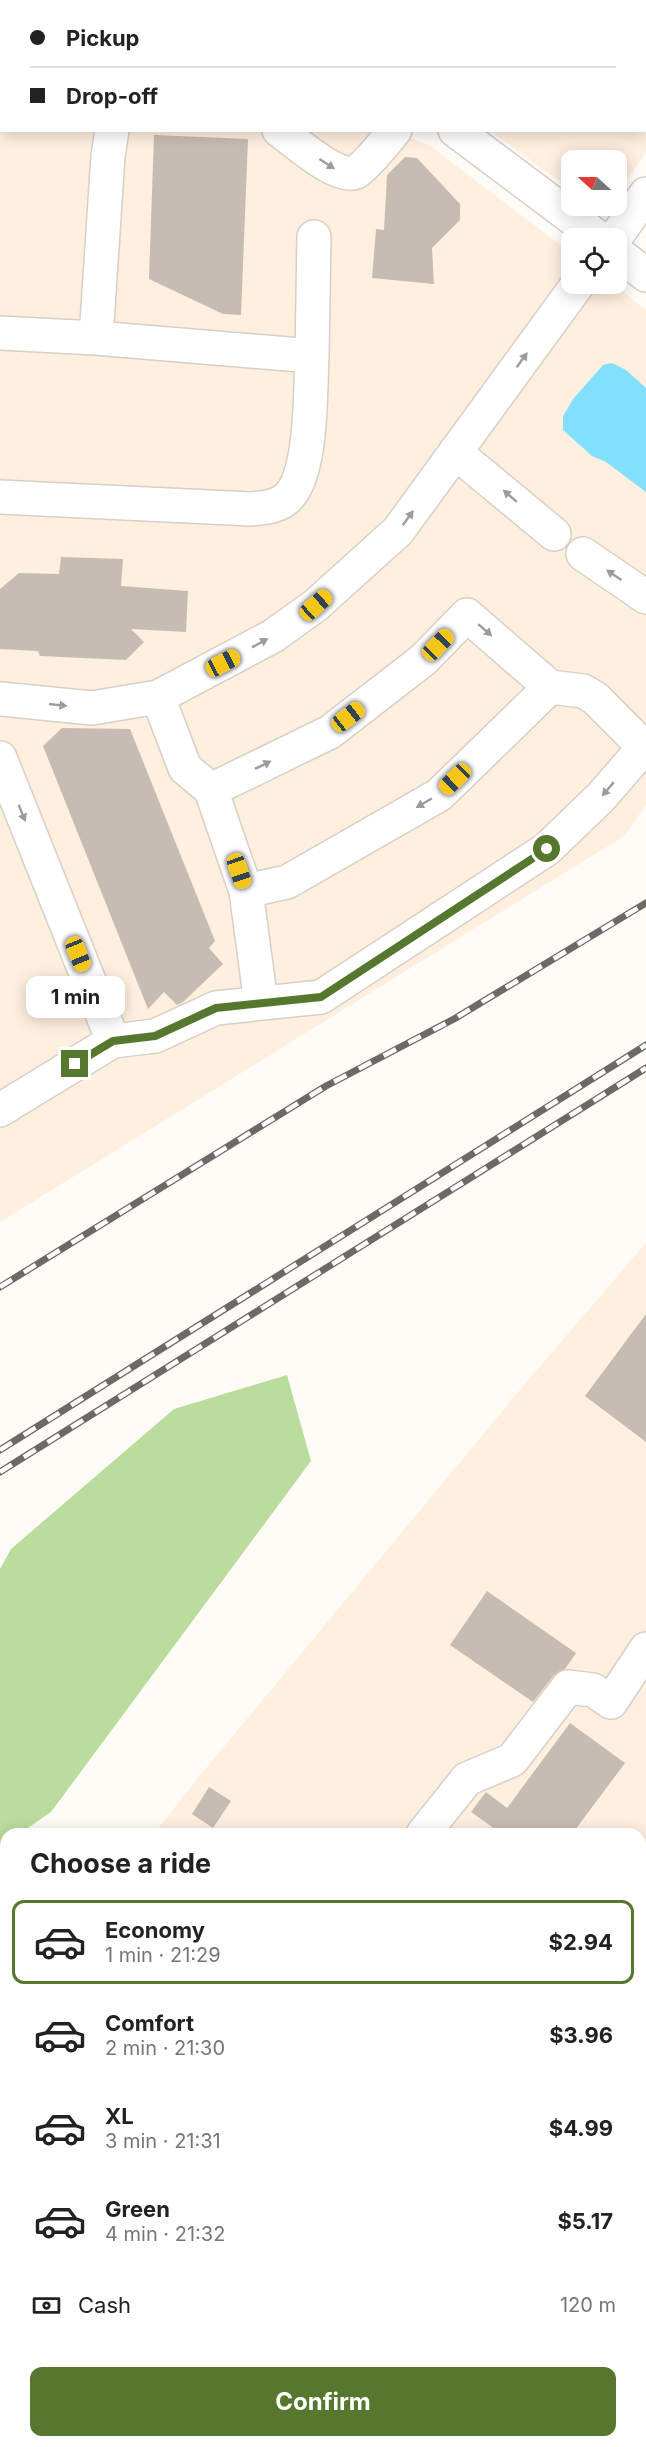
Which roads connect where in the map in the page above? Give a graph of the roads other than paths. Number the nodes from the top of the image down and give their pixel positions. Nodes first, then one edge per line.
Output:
1 (112, 132) edge
2 (282, 132) edge
3 (393, 132) edge
4 (458, 132) edge
5 (646, 194) edge
6 (586, 228) edge
7 (622, 228) edge
8 (314, 237) dead end
9 (627, 260) edge
10 (646, 275) edge
11 (571, 294) edge
12 (0, 333) edge
13 (96, 338) junction
14 (312, 356) junction
15 (455, 452) junction
16 (0, 497) edge
17 (554, 534) dead end
18 (583, 554) dead end
19 (646, 597) edge
20 (550, 687) junction
21 (158, 697) junction
22 (0, 699) edge
23 (645, 746) edge
24 (0, 758) edge
25 (211, 790) junction
26 (246, 891) junction
27 (261, 1003) junction
28 (113, 1041) junction
29 (0, 1110) edge
30 (646, 1649) edge
31 (428, 1828) edge

1 - 13 main road
2 -> 3 main road
4 - 6 main road
5 - 7 main road
8 - 14 main road
9 - 10 main road
15 -> 11 main road
12 - 13 main road
13 - 14 main road
14 - 16 main road
17 -> 15 main road
21 -> 15 main road
19 -> 18 main road
20 - 23 main road
25 -> 20 main road
20 -> 26 main road
22 -> 21 main road
21 - 25 main road
23 -> 27 main road
24 -> 28 main road
25 - 26 main road
26 - 27 main road
27 - 28 main road
28 - 29 main road
30 - 31 main road

